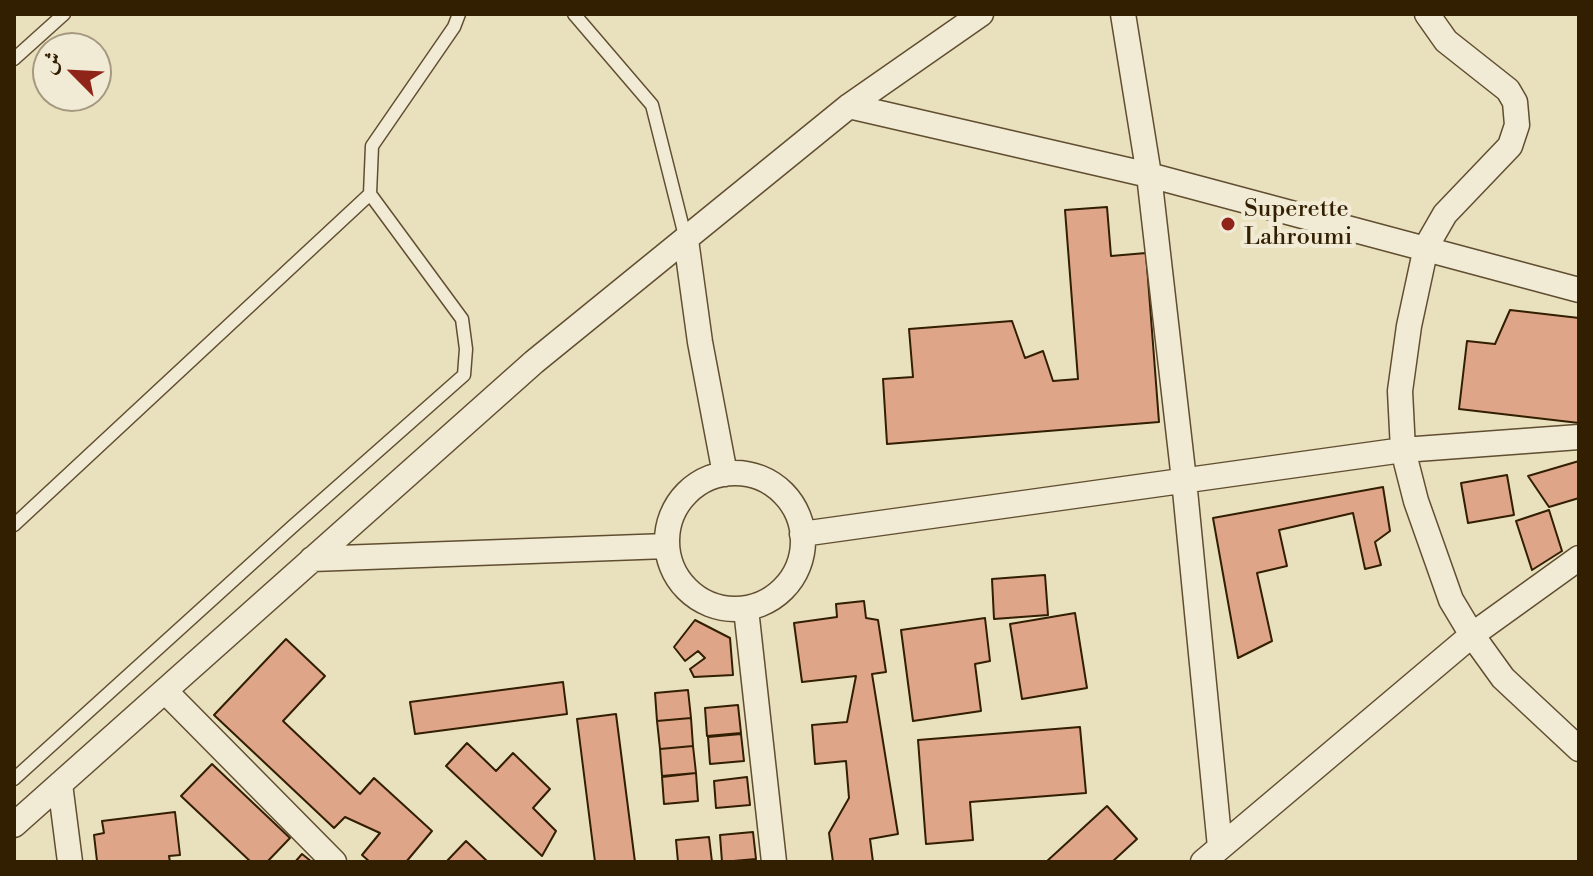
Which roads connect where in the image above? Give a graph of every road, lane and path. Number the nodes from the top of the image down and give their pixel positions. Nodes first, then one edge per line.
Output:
1 (64, 14) edge
2 (459, 14) edge
3 (574, 14) edge
4 (981, 14) edge
5 (1123, 14) edge
6 (1427, 14) edge
7 (14, 59) edge
8 (849, 106) junction
9 (1149, 175) junction
10 (370, 194) junction
11 (686, 240) junction
12 (1426, 247) junction
13 (1579, 290) edge
14 (1579, 437) edge
15 (1403, 450) junction
16 (725, 474) junction
17 (1184, 480) junction
18 (14, 525) edge
19 (802, 534) junction
20 (667, 546) junction
21 (1579, 558) edge
22 (312, 559) junction
23 (746, 609) junction
24 (1472, 635) junction
25 (165, 691) junction
26 (1579, 749) edge
27 (14, 779) edge
28 (60, 784) junction
29 (18, 814) edge
30 (1212, 855) edge
31 (70, 862) edge
32 (334, 862) edge
33 (774, 862) edge

1 - 7 lane
2 - 10 lane
3 - 11 lane
4 - 8 street
5 - 9 street
6 - 12 street
8 - 9 street
8 - 11 street
9 - 12 street
9 - 17 street
10 - 18 lane
10 - 27 lane
11 - 16 street
11 - 22 street
12 - 13 street
12 - 15 street
14 - 15 street
15 - 17 street
15 - 24 street
16 - 19 street
16 - 20 street
17 - 19 street
17 - 30 street
19 - 23 street
20 - 22 street
20 - 23 street
21 - 24 street
22 - 25 street
23 - 33 street
24 - 26 street
24 - 30 street
25 - 28 street
25 - 32 street
28 - 29 street
28 - 31 street

